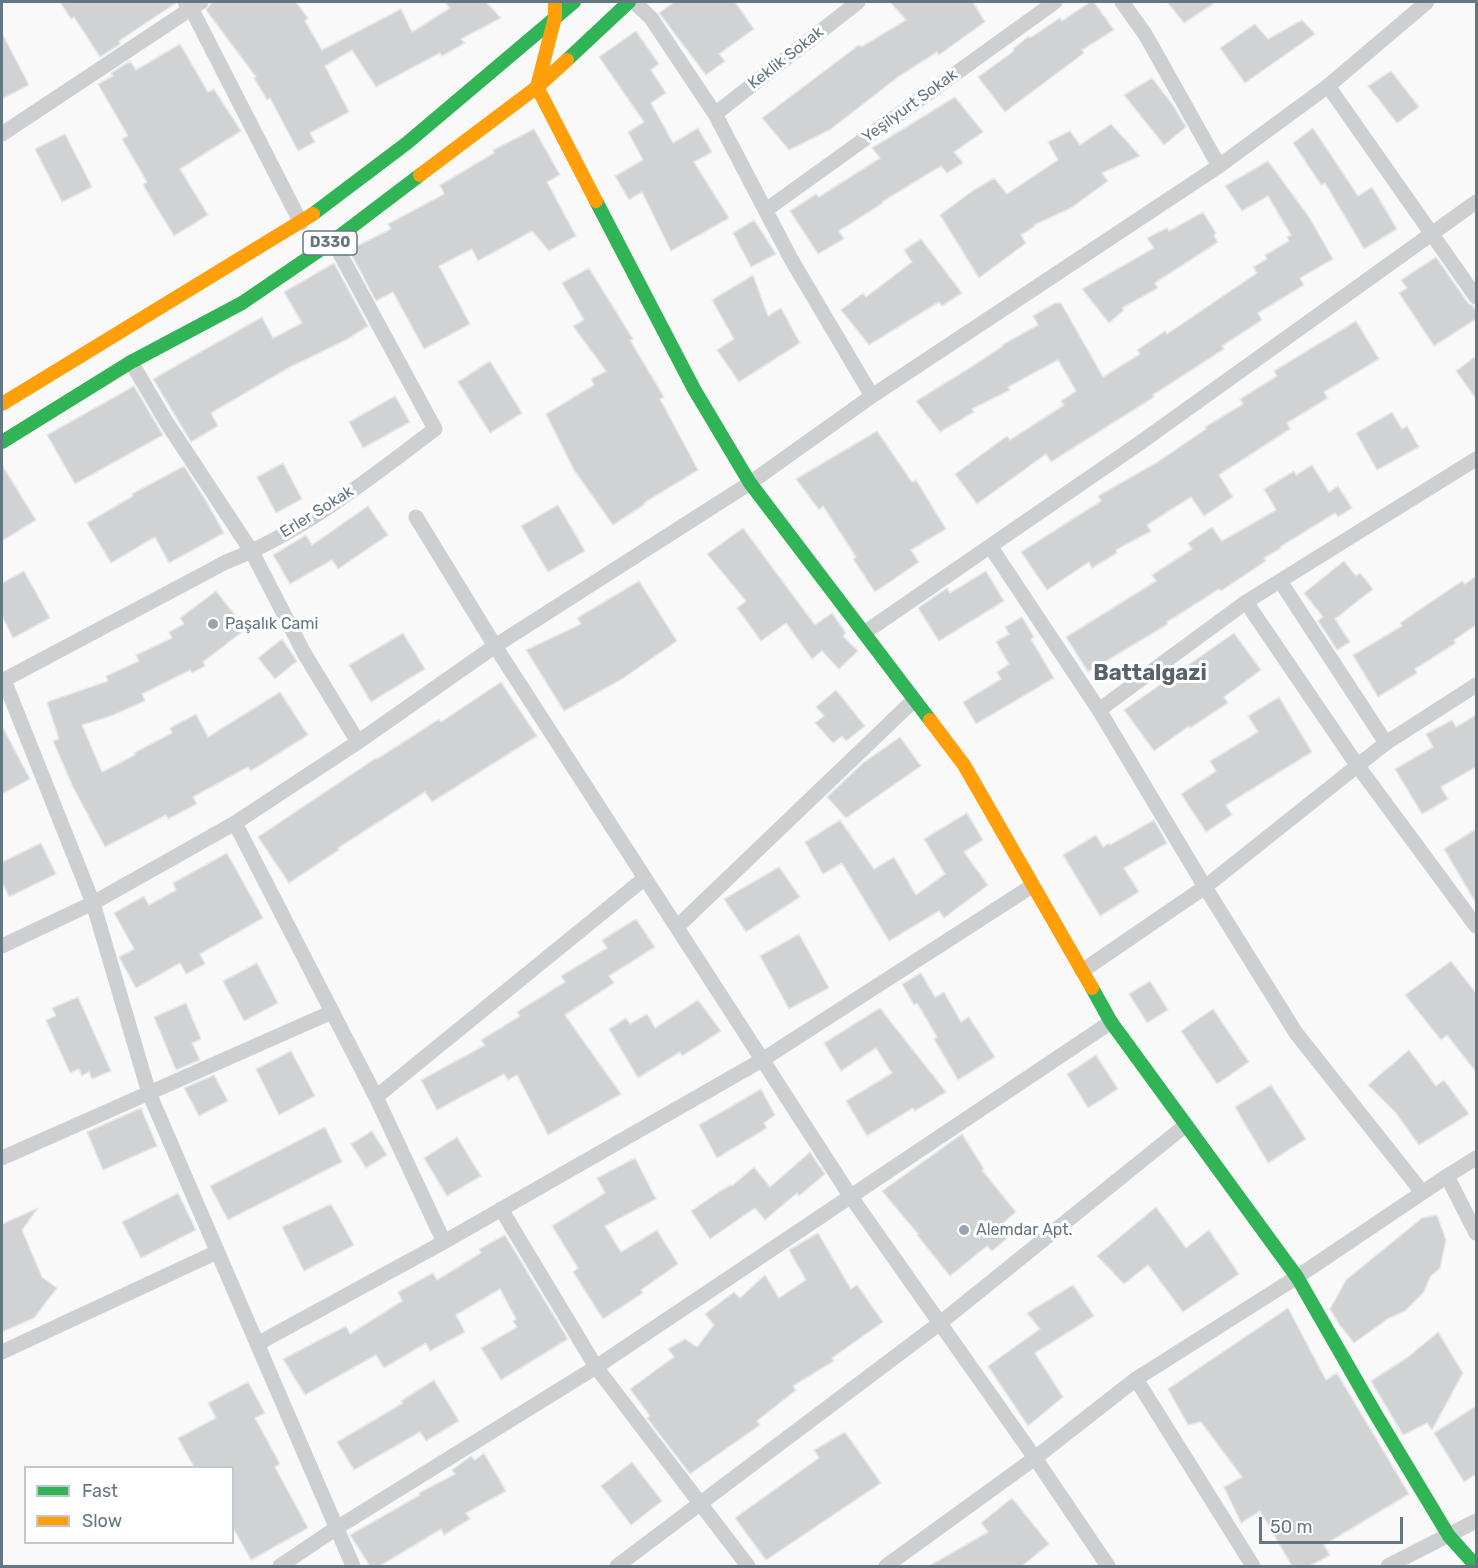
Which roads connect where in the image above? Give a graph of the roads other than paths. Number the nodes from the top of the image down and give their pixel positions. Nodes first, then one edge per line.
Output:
1 (555, 2) edge
2 (574, 2) edge
3 (629, 2) edge
4 (634, 2) edge
5 (858, 2) edge
6 (1055, 2) edge
7 (1122, 2) edge
8 (1427, 2) edge
9 (192, 4) edge
10 (555, 17) junction
11 (1328, 86) junction
12 (537, 87) junction
13 (715, 114) junction
14 (2, 134) edge
15 (1219, 166) junction
16 (1476, 202) edge
17 (766, 210) junction
18 (301, 223) junction
19 (1433, 234) junction
20 (333, 241) junction
21 (1476, 297) edge
22 (131, 363) junction
23 (872, 396) junction
24 (2, 404) edge
25 (2, 442) edge
26 (1476, 459) edge
27 (750, 483) junction
28 (416, 517) dead end
29 (990, 546) junction
30 (252, 552) junction
31 (1280, 581) junction
32 (1246, 602) junction
33 (864, 633) junction
34 (495, 646) junction
35 (3, 681) edge
36 (1476, 685) edge
37 (914, 700) junction
38 (1099, 710) junction
39 (358, 742) junction
40 (1386, 743) junction
41 (1357, 765) junction
42 (235, 823) junction
43 (645, 878) junction
44 (1032, 886) junction
45 (1205, 887) junction
46 (93, 903) junction
47 (1475, 921) edge
48 (678, 927) junction
49 (2, 946) edge
50 (1082, 971) junction
51 (332, 1012) junction
52 (1111, 1022) junction
53 (762, 1060) junction
54 (149, 1093) junction
55 (376, 1097) junction
56 (1186, 1125) junction
57 (2, 1158) edge
58 (1476, 1158) edge
59 (1447, 1176) junction
60 (1422, 1192) junction
61 (851, 1197) junction
62 (501, 1209) junction
63 (1476, 1233) edge
64 (444, 1242) junction
65 (217, 1251) junction
66 (1297, 1277) junction
67 (940, 1323) junction
68 (257, 1344) junction
69 (2, 1352) edge
70 (596, 1367) junction
71 (1136, 1379) junction
72 (1035, 1458) junction
73 (701, 1503) junction
74 (1476, 1521) edge
75 (336, 1529) junction
76 (1449, 1536) junction
77 (280, 1566) edge
78 (353, 1566) edge
79 (617, 1566) edge
80 (748, 1566) edge
81 (886, 1566) edge
82 (1108, 1566) edge
83 (1253, 1566) edge
84 (1388, 1566) edge
85 (1476, 1566) edge

1 - 10 street
2 - 10 street, D330
3 - 12 street, D330
4 - 13 street
5 - 13 street, Keklik Sokak
6 - 17 street, Yeşilyurt Sokak
7 - 15 street
8 - 11 street
9 - 14 street
9 - 18 street
10 - 12 street
10 - 18 street, D330
11 - 15 street
11 - 19 street
12 - 20 street, D330
12 - 27 street
13 - 17 street
15 - 23 street
16 - 19 street
17 - 23 street
18 - 24 street, D330
19 - 21 street
19 - 29 street
20 - 22 street, D330
20 - 30 street, Erler Sokak
22 - 25 street, D330
22 - 30 street
23 - 27 street
26 - 31 street
27 - 33 street
27 - 34 street
28 - 34 street
29 - 33 street
29 - 38 street
30 - 35 street, Erler Sokak
30 - 39 street
31 - 32 street
31 - 40 street
32 - 38 street
32 - 41 street
33 - 37 street
34 - 39 street
34 - 43 street
35 - 46 street
36 - 40 street
37 - 44 street
37 - 48 street
38 - 45 street
39 - 42 street
40 - 41 street
41 - 45 street
41 - 47 street
42 - 46 street
42 - 51 street
43 - 48 street
43 - 55 street
44 - 50 street
44 - 53 street
45 - 50 street
45 - 60 street
46 - 49 street
46 - 54 street
48 - 53 street
50 - 52 street
51 - 54 street
51 - 55 street
52 - 56 street
52 - 61 street
53 - 61 street
53 - 62 street
54 - 57 street
54 - 65 street
55 - 64 street
56 - 66 street
56 - 67 street
58 - 59 street
59 - 60 street
59 - 63 street
60 - 66 street
61 - 67 street
61 - 70 street
62 - 64 street
62 - 70 street
64 - 68 street
65 - 68 street
65 - 69 street
66 - 71 street
66 - 76 street
67 - 72 street
67 - 73 street
68 - 75 street
70 - 73 street
70 - 75 street
71 - 72 street
71 - 83 street
72 - 81 street
72 - 82 street
73 - 79 street
73 - 80 street
74 - 76 street
75 - 77 street
75 - 78 street
76 - 84 street
76 - 85 street

